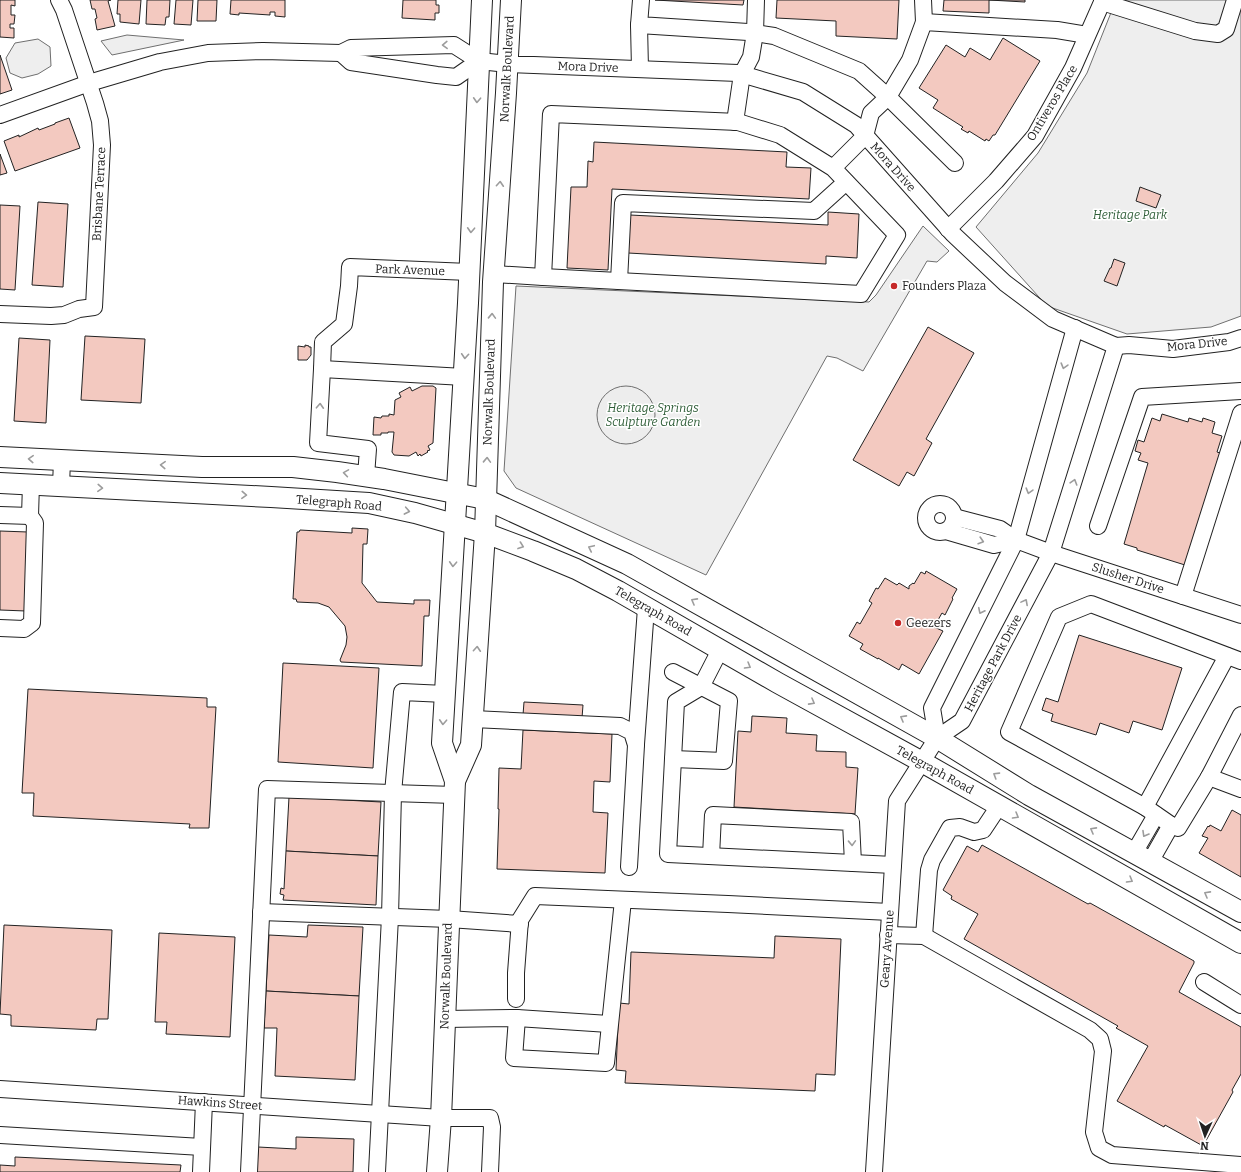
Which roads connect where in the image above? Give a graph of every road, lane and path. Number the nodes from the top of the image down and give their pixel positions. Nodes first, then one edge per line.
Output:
1 (59, 0) edge
2 (482, 0) edge
3 (511, 0) edge
4 (641, 0) edge
5 (756, 0) edge
6 (923, 0) edge
7 (1235, 0) edge
8 (1102, 1) edge
9 (924, 22) junction
10 (640, 25) junction
11 (755, 33) junction
12 (1088, 35) junction
13 (395, 47) junction
14 (342, 54) junction
15 (479, 61) junction
16 (508, 64) junction
17 (394, 69) junction
18 (640, 69) junction
19 (742, 74) junction
20 (89, 83) junction
21 (888, 97) junction
22 (0, 115) edge
23 (735, 122) junction
24 (865, 136) junction
25 (955, 163) dead end
26 (833, 168) junction
27 (846, 182) junction
28 (948, 229) junction
29 (469, 272) junction
30 (494, 274) junction
31 (543, 277) junction
32 (619, 281) junction
33 (0, 314) edge
34 (1075, 328) junction
35 (1241, 340) edge
36 (1116, 346) junction
37 (322, 369) junction
38 (464, 377) junction
39 (1241, 391) edge
40 (1241, 413) edge
41 (0, 457) edge
42 (62, 460) junction
43 (366, 476) junction
44 (0, 483) edge
45 (31, 484) junction
46 (61, 486) junction
47 (456, 493) junction
48 (485, 499) junction
49 (0, 514) edge
50 (30, 516) junction
51 (950, 524) dead end
52 (455, 525) junction
53 (1098, 526) dead end
54 (485, 533) junction
55 (1016, 540) junction
56 (1052, 553) junction
57 (1182, 596) junction
58 (646, 608) junction
59 (1241, 615) edge
60 (0, 628) edge
61 (720, 650) junction
62 (1234, 658) edge
63 (673, 672) dead end
64 (701, 687) junction
65 (445, 694) junction
66 (1241, 715) edge
67 (472, 719) junction
68 (937, 738) junction
69 (636, 748) junction
70 (673, 759) junction
71 (922, 762) junction
72 (1209, 777) junction
73 (454, 788) junction
74 (1241, 788) edge
75 (393, 793) junction
76 (999, 806) junction
77 (1151, 811) junction
78 (1171, 826) junction
79 (711, 856) junction
80 (1142, 858) junction
81 (853, 863) junction
82 (893, 865) junction
83 (629, 867) dead end
84 (623, 900) junction
85 (261, 912) junction
86 (890, 912) junction
87 (1241, 912) edge
88 (390, 917) junction
89 (449, 919) junction
90 (520, 924) junction
91 (888, 934) junction
92 (924, 936) junction
93 (1241, 943) edge
94 (1204, 982) dead end
95 (516, 1000) dead end
96 (1241, 1005) edge
97 (517, 1018) junction
98 (445, 1019) junction
99 (610, 1024) junction
100 (0, 1089) edge
101 (204, 1102) junction
102 (252, 1105) junction
103 (380, 1114) junction
104 (440, 1118) junction
105 (0, 1135) edge
106 (202, 1147) junction
107 (1241, 1165) edge
108 (201, 1172) edge
109 (249, 1172) edge
110 (377, 1172) edge
111 (437, 1172) edge
112 (490, 1172) edge
113 (874, 1172) edge

1 - 20 street, Brisbane Terrace
2 - 15 main road, Norwalk Boulevard
3 - 16 main road, Norwalk Boulevard
4 - 10 street
5 - 11 street
6 - 9 street
7 - 8 street
8 - 12 street, Ontiveros Place
9 - 12 street
9 - 21 street
10 - 11 street
10 - 18 street
11 - 19 street
11 - 21 street
12 - 28 street, Ontiveros Place
13 - 14 street
15 -> 13 street
13 - 17 street
14 - 17 street
14 - 20 street
15 - 16 street, Mora Drive
15 - 17 street
15 -> 29 main road, Norwalk Boulevard
16 - 18 street, Mora Drive
30 -> 16 main road, Norwalk Boulevard
18 - 19 street, Mora Drive
19 - 23 street
19 - 24 street, Mora Drive
20 - 22 street
20 - 33 street, Brisbane Terrace
21 - 24 street
21 - 25 street
23 - 26 street
23 - 31 street
24 - 26 street
24 - 28 street, Mora Drive
26 - 27 street
27 - 32 street
27 - 32 street
28 - 34 street, Mora Drive
29 - 37 street, Park Avenue
29 -> 38 main road, Norwalk Boulevard
30 - 31 street
48 -> 30 main road, Norwalk Boulevard
31 - 32 street
34 - 36 street, Mora Drive
34 -> 55 street
35 - 36 street, Mora Drive
56 -> 36 street, Heritage Park Drive
37 - 38 street
43 -> 37 street
38 - 47 main road, Norwalk Boulevard
39 - 53 street
40 - 57 street
42 -> 41 main road
43 -> 42 main road
42 - 46 street
43 - 47 main road
44 - 45 main road, Telegraph Road
45 - 46 main road, Telegraph Road
45 - 50 street
46 -> 52 main road, Telegraph Road
47 - 48 main road
47 - 52 main road, Norwalk Boulevard
48 - 54 main road, Norwalk Boulevard
68 -> 48 main road
49 - 50 street
50 - 60 street
51 - 55 street, Slusher Drive
52 - 54 main road, Telegraph Road
52 -> 65 main road, Norwalk Boulevard
54 -> 58 main road, Telegraph Road
67 -> 54 main road, Norwalk Boulevard
55 - 56 street, Slusher Drive
55 -> 68 street
56 - 57 street, Slusher Drive
68 -> 56 street, Heritage Park Drive
57 - 59 street, Slusher Drive
58 - 61 main road, Telegraph Road
58 - 69 street
61 - 64 street
61 -> 71 main road, Telegraph Road
62 - 77 street
62 - 77 street
63 - 64 street
64 - 70 street
64 - 70 street
65 -> 73 main road, Norwalk Boulevard
65 - 75 street
66 - 72 street
67 - 69 street
67 - 73 main road, Norwalk Boulevard
68 - 71 street, Geary Avenue
80 -> 68 main road
69 - 83 street
70 - 79 street
71 - 76 main road, Telegraph Road
71 - 82 street, Geary Avenue
72 - 74 street
72 - 78 street
73 - 75 street
73 - 89 main road, Norwalk Boulevard
75 - 85 street
75 - 88 street
76 - 92 street
76 -> 93 main road, Telegraph Road
77 - 78 street
77 -> 80 street
78 - 80 street
79 - 81 street
79 -> 81 street
87 -> 80 main road
81 - 82 street
82 - 86 street, Geary Avenue
84 - 86 street
84 - 90 street
84 - 99 street
85 - 88 street
85 - 102 street
86 - 91 street, Geary Avenue
88 - 89 street
88 - 103 street
89 - 90 street
89 - 98 main road, Norwalk Boulevard
90 - 95 street
91 - 92 street
91 - 113 street, Geary Avenue
92 - 107 street
94 - 96 street
97 - 98 street
97 - 99 street
97 - 99 street
98 - 104 main road, Norwalk Boulevard
100 - 101 street, Hawkins Street
101 - 102 street, Hawkins Street
101 - 106 street
102 - 103 street, Hawkins Street
102 - 109 street
103 - 104 street, Hawkins Street
103 - 110 street
104 - 111 main road, Norwalk Boulevard
104 - 112 street, Hawkins Street
105 - 106 street
106 - 108 street

